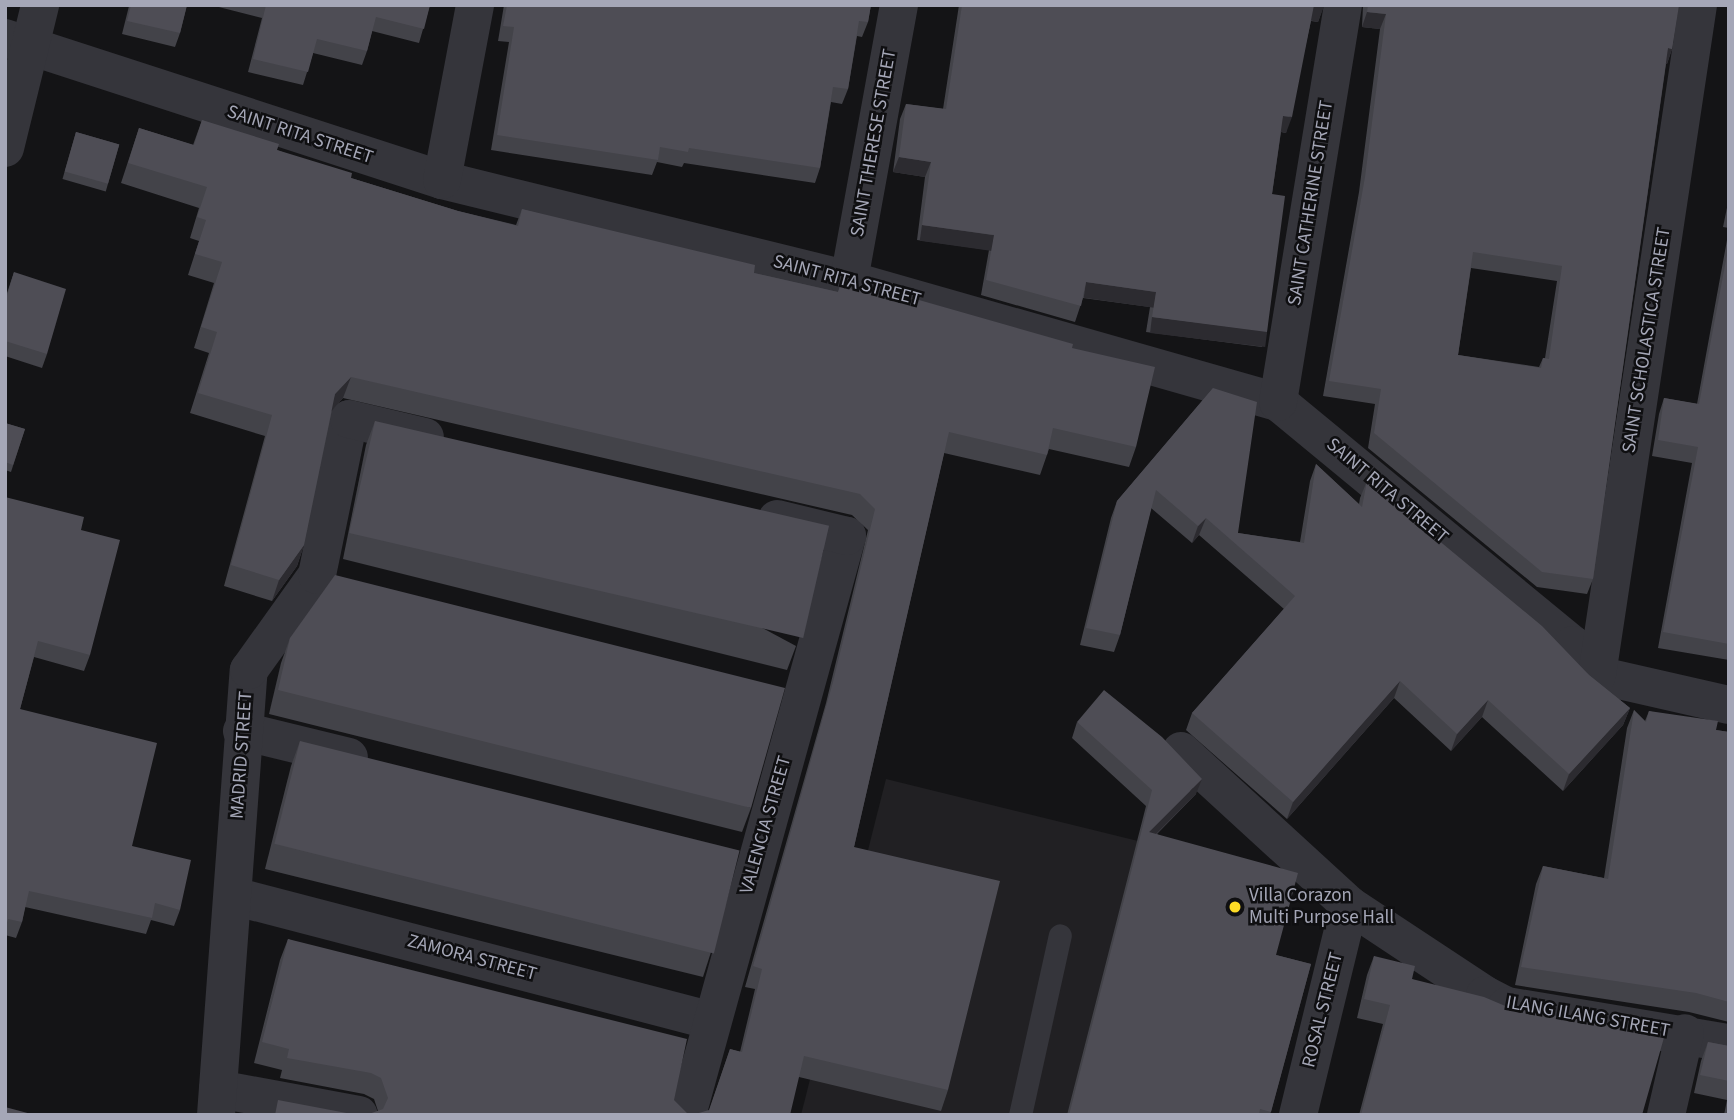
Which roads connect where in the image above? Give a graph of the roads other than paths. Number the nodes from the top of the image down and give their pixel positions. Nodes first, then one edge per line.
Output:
1 (40, 5) edge
2 (475, 5) edge
3 (899, 5) edge
4 (1343, 5) edge
5 (1698, 5) edge
6 (17, 43) edge
7 (5, 148) edge
8 (442, 180) junction
9 (849, 280) junction
10 (1278, 402) junction
11 (457, 444) edge
12 (739, 511) edge
13 (317, 575) junction
14 (358, 585) edge
15 (1597, 675) junction
16 (764, 687) edge
17 (804, 697) junction
18 (1729, 705) edge
19 (243, 731) junction
20 (1181, 751) dead end
21 (377, 764) edge
22 (233, 896) junction
23 (1349, 905) junction
24 (1060, 934) dead end
25 (712, 1021) junction
26 (1685, 1033) junction
27 (1729, 1043) edge
28 (217, 1102) edge
29 (359, 1115) edge
30 (687, 1115) edge
31 (1020, 1115) edge
32 (1298, 1115) edge
33 (1666, 1115) edge

1 - 6 street
2 - 8 street
3 - 9 street, SAINT THERESE STREET
4 - 10 street, SAINT CATHERINE STREET
5 - 15 street, SAINT SCHOLASTICA STREET
6 - 7 street
6 - 8 street, SAINT RITA STREET
8 - 9 street, SAINT RITA STREET
9 - 10 street, SAINT RITA STREET
10 - 15 street, SAINT RITA STREET
11 - 13 street, MADRID STREET
12 - 17 street, VALENCIA STREET
13 - 14 street
13 - 19 street, MADRID STREET
15 - 18 street
16 - 17 street
17 - 25 street, VALENCIA STREET
19 - 21 street
19 - 22 street, MADRID STREET
20 - 23 street, ILANG ILANG STREET
22 - 25 street, ZAMORA STREET
22 - 28 street, MADRID STREET
23 - 26 street, ILANG ILANG STREET
23 - 32 street, ROSAL STREET
24 - 31 lane
25 - 30 street, VALENCIA STREET
26 - 27 street, ILANG ILANG STREET
26 - 33 street
28 - 29 street

